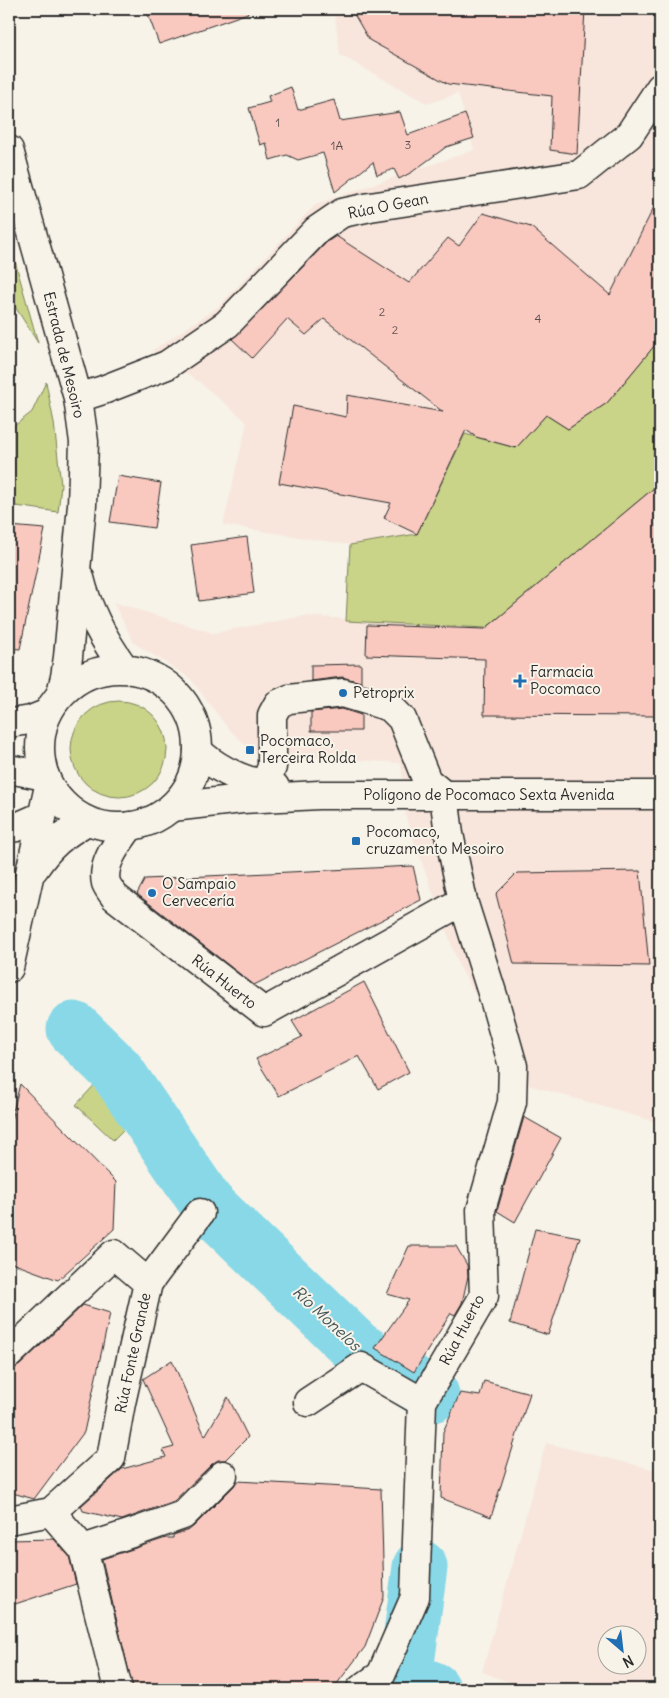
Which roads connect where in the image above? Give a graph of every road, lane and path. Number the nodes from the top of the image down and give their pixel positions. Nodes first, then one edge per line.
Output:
1 (660, 88) edge
2 (9, 150) edge
3 (78, 398) junction
4 (77, 565) junction
5 (124, 668) junction
6 (54, 704) junction
7 (9, 723) edge
8 (198, 751) junction
9 (9, 769) edge
10 (47, 781) junction
11 (259, 784) junction
12 (444, 794) junction
13 (319, 795) junction
14 (660, 795) edge
15 (172, 806) junction
16 (42, 816) junction
17 (87, 821) junction
18 (130, 826) junction
19 (9, 828) edge
20 (31, 875) junction
21 (463, 901) junction
22 (9, 968) edge
23 (200, 1214) dead end
24 (148, 1283) junction
25 (9, 1354) edge
26 (308, 1402) dead end
27 (422, 1402) junction
28 (223, 1475) dead end
29 (51, 1512) junction
30 (9, 1520) edge
31 (83, 1549) junction
32 (118, 1689) edge
33 (362, 1689) edge

1 - 3 street, Rúa O Gean
2 - 3 street, Estrada de Mesoiro
3 - 4 street, Estrada de Mesoiro
4 - 5 street, Estrada de Mesoiro
4 - 6 street, Estrada de Mesoiro
5 - 6 street, Estrada de Mesoiro
5 - 8 street, Estrada de Mesoiro
6 - 7 street
6 - 10 street, Estrada de Mesoiro
8 - 11 street, Polígono de Pocomaco Sexta Avenida
8 - 15 street, Estrada de Mesoiro
9 - 10 street
10 - 16 street, Estrada de Mesoiro
10 - 17 street, Estrada de Mesoiro
11 - 12 street
11 - 13 street, Polígono de Pocomaco Sexta Avenida
12 - 13 street, Polígono de Pocomaco Sexta Avenida
12 - 14 street, Polígono de Pocomaco Sexta Avenida
12 - 21 street, Rúa Huerto
13 - 15 street, Polígono de Pocomaco Sexta Avenida
15 - 18 street, Estrada de Mesoiro
16 - 19 street
16 - 20 street, Estrada de Mesoiro
17 - 18 street, Estrada de Mesoiro
17 - 20 street, Estrada de Mesoiro
18 - 21 street, Rúa Huerto
20 - 22 street, Estrada de Mesoiro
21 - 27 street, Rúa Huerto
23 - 24 street
24 - 25 street, Rúa Fonte Grande
24 - 29 street, Rúa Fonte Grande
26 - 27 street
27 - 33 street, Rúa Huerto
28 - 31 street
29 - 30 street
29 - 31 street
31 - 32 street

